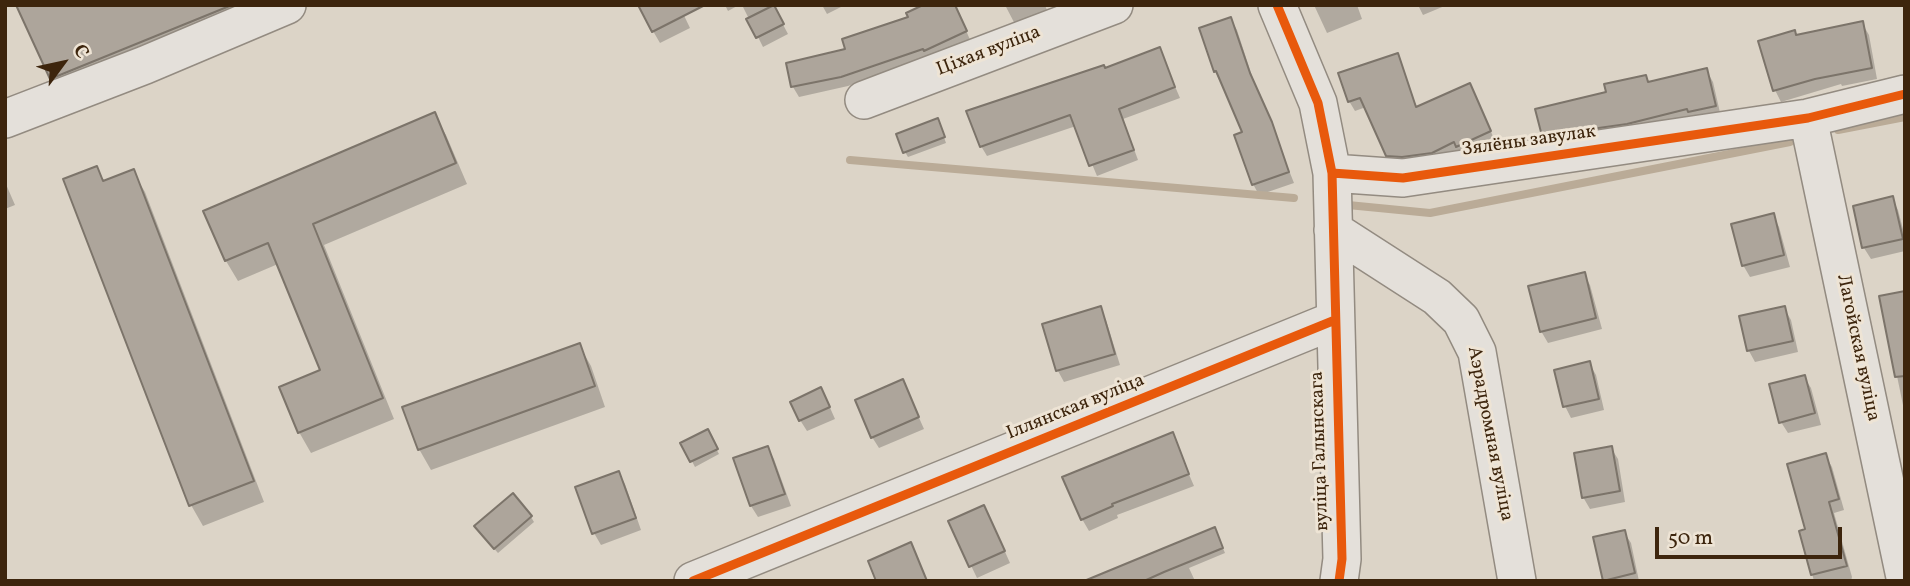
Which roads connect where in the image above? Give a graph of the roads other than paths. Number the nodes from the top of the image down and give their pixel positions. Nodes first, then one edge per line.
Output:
1 (287, 5) edge
2 (1114, 5) edge
3 (1278, 5) edge
4 (1905, 94) edge
5 (864, 100) dead end
6 (1808, 118) junction
7 (5, 119) edge
8 (1332, 173) junction
9 (1333, 230) junction
10 (1335, 320) junction
11 (1905, 577) edge
12 (693, 581) edge
13 (1339, 581) edge
14 (1517, 581) edge

1 - 7 street
2 - 5 street, Ціхая вуліца
3 - 8 street
4 - 6 street, Зялёны завулак
6 - 8 street, Зялёны завулак
6 - 11 street, Лагойская вуліца
8 - 9 street
9 - 10 street
9 - 14 street, Аэрадромная вуліца
10 - 12 street, Іллянская вуліца
10 - 13 street, вуліца Галынскага

